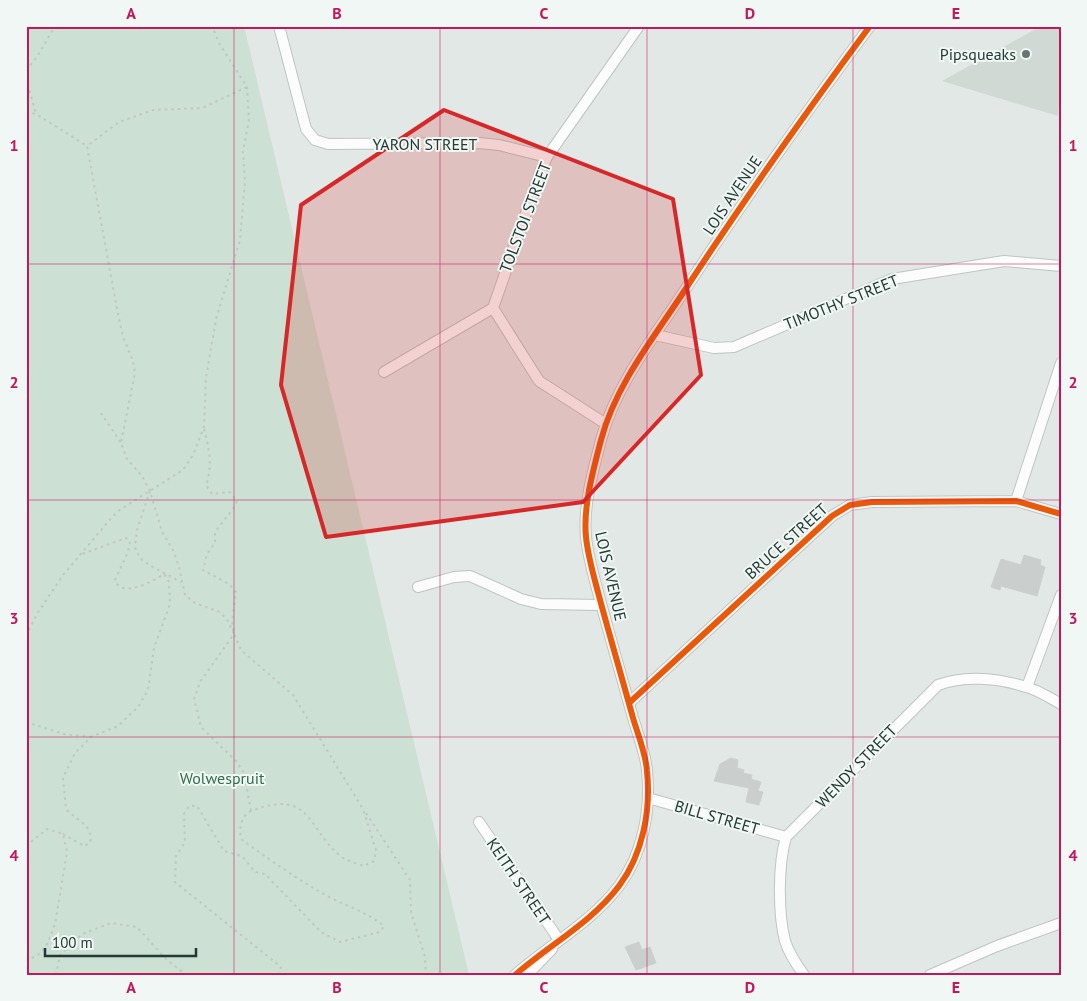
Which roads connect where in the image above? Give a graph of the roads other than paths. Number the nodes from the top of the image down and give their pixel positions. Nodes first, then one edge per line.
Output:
1 (278, 26) edge
2 (625, 26) edge
3 (639, 26) edge
4 (870, 26) edge
5 (632, 36) junction
6 (547, 157) junction
7 (1061, 266) edge
8 (493, 308) junction
9 (655, 335) junction
10 (1061, 363) edge
11 (384, 372) dead end
12 (606, 424) junction
13 (1016, 501) junction
14 (1061, 514) edge
15 (418, 587) dead end
16 (1061, 595) edge
17 (602, 605) junction
18 (1027, 687) junction
19 (629, 703) junction
20 (1061, 704) edge
21 (648, 798) junction
22 (479, 822) dead end
23 (786, 837) junction
24 (1061, 924) edge
25 (557, 942) junction
26 (515, 975) edge
27 (527, 975) edge
28 (804, 975) edge
29 (930, 975) edge

1 - 6 street, YARON STREET
2 - 5 street
3 - 5 street, TOLSTOI STREET
4 - 9 street, LOIS AVENUE
5 - 6 street, TOLSTOI STREET
6 - 8 street, TOLSTOI STREET
7 - 9 street, TIMOTHY STREET
8 - 11 street
8 - 12 street
9 - 12 street, LOIS AVENUE
10 - 13 street
12 - 17 street, LOIS AVENUE
13 - 14 street, BRUCE STREET
13 - 19 street, BRUCE STREET
15 - 17 street
16 - 18 street
17 - 19 street, LOIS AVENUE
18 - 20 street, WENDY STREET
18 - 23 street, WENDY STREET
19 - 21 street, LOIS AVENUE
21 - 23 street, BILL STREET
21 - 25 street, LOIS AVENUE
22 - 25 street, KEITH STREET
23 - 28 street
24 - 29 street
25 - 26 street, LOIS AVENUE
25 - 27 street, LOIS AVENUE

